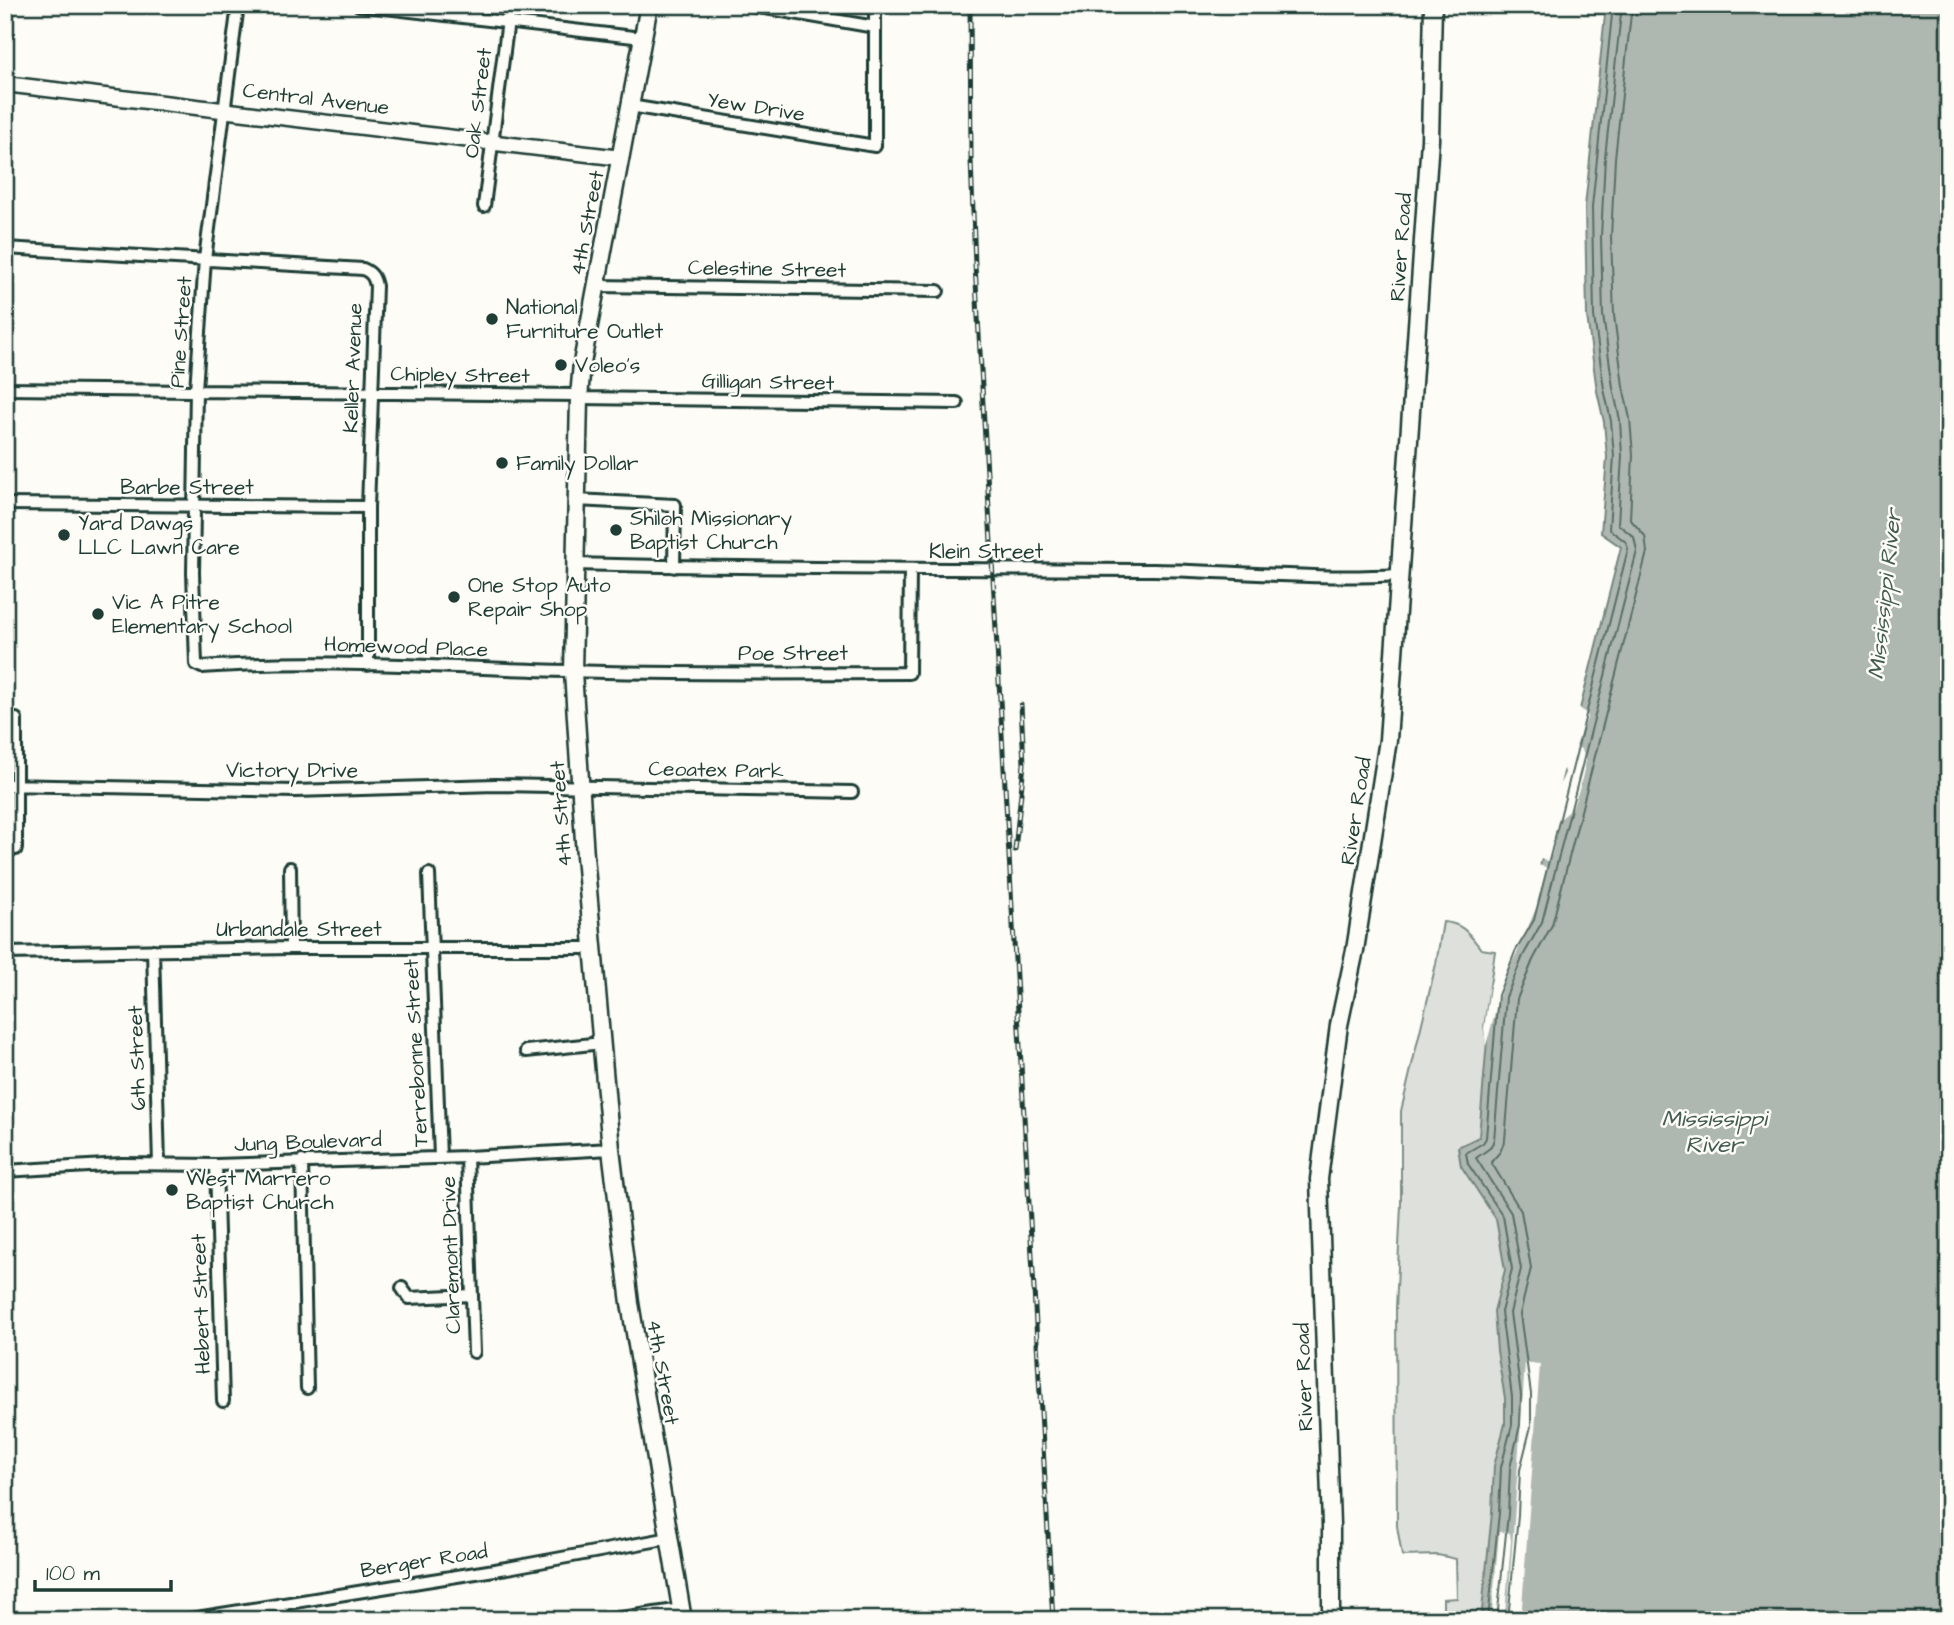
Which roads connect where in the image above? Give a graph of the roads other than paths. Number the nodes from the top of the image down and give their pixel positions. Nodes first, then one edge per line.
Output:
1 (238, 5) edge
2 (359, 5) edge
3 (510, 5) edge
4 (649, 5) edge
5 (747, 5) edge
6 (875, 5) edge
7 (1433, 5) edge
8 (508, 22) junction
9 (874, 27) junction
10 (642, 38) junction
11 (5, 84) edge
12 (630, 106) junction
13 (225, 109) junction
14 (492, 142) junction
15 (621, 158) junction
16 (484, 205) dead end
17 (5, 248) edge
18 (205, 259) junction
19 (596, 286) junction
20 (938, 291) dead end
21 (5, 389) edge
22 (196, 390) junction
23 (370, 393) junction
24 (579, 397) junction
25 (957, 403) dead end
26 (576, 500) junction
27 (5, 504) edge
28 (195, 506) junction
29 (368, 507) junction
30 (574, 564) junction
31 (674, 567) junction
32 (910, 569) junction
33 (1398, 575) junction
34 (197, 664) joint
35 (368, 665) junction
36 (573, 671) junction
37 (16, 719) dead end
38 (11, 785) edge
39 (580, 787) junction
40 (852, 792) dead end
41 (16, 849) dead end
42 (290, 868) dead end
43 (429, 874) dead end
44 (291, 948) junction
45 (430, 948) junction
46 (593, 948) junction
47 (153, 950) junction
48 (5, 953) edge
49 (602, 1043) junction
50 (526, 1051) dead end
51 (611, 1149) junction
52 (440, 1157) junction
53 (467, 1157) junction
54 (302, 1161) junction
55 (159, 1164) junction
56 (216, 1165) junction
57 (5, 1171) edge
58 (402, 1288) dead end
59 (472, 1295) junction
60 (474, 1352) dead end
61 (307, 1388) dead end
62 (223, 1401) dead end
63 (670, 1538) junction
64 (281, 1604) junction
65 (682, 1614) edge
66 (184, 1620) edge
67 (284, 1620) edge
68 (608, 1620) edge
69 (1331, 1620) edge

1 - 13 street, Pine Street
2 - 8 street
3 - 8 street, Oak Street
4 - 10 main road, 4th Street
5 - 9 street
6 - 9 street
7 - 33 main road, River Road
8 - 10 street
8 - 14 street, Oak Street
9 - 12 street, Yew Drive
10 - 12 main road, 4th Street
11 - 13 street, Central Avenue
12 - 15 main road, 4th Street
13 - 14 street, Central Avenue
13 - 18 street, Pine Street
14 - 15 street, Central Avenue
14 - 16 street, Oak Street
15 - 19 main road, 4th Street
17 - 18 street, Keller Avenue
18 - 22 street, Pine Street
18 - 23 street, Keller Avenue
19 - 20 street, Celestine Street
19 - 24 main road, 4th Street
21 - 22 street, Chipley Street
22 - 23 street, Chipley Street
22 - 28 street, Pine Street
23 - 24 street, Chipley Street
23 - 29 street, Keller Avenue
24 - 25 street, Gilligan Street
24 - 26 main road, 4th Street
26 - 30 main road, 4th Street
26 - 31 street
27 - 28 street, Barbe Street
28 - 29 street, Barbe Street
28 - 34 street, Pine Street
29 - 35 street, Keller Avenue
30 - 31 street, Klein Street
30 - 36 main road, 4th Street
31 - 32 street, Klein Street
32 - 33 street, Klein Street
32 - 36 street, Poe Street
33 - 69 main road, River Road
34 - 35 street, Homewood Place
35 - 36 street, Homewood Place
36 - 39 main road, 4th Street
37 - 38 street
38 - 39 street, Victory Drive
38 - 41 street
39 - 40 street, Ceoatex Park
39 - 46 main road, 4th Street
42 - 44 street
43 - 45 street, Terrebonne Street
44 - 45 street, Urbandale Street
44 - 47 street, Urbandale Street
45 - 46 street, Urbandale Street
45 - 52 street, Terrebonne Street
46 - 49 main road, 4th Street
47 - 48 street, Urbandale Street
47 - 55 street, 6th Street
49 - 50 street
49 - 51 main road, 4th Street
51 - 53 street, Jung Boulevard
51 - 63 main road, 4th Street
52 - 53 street, Jung Boulevard
52 - 54 street, Jung Boulevard
53 - 59 street, Claremont Drive
54 - 56 street, Jung Boulevard
54 - 61 street
55 - 56 street, Jung Boulevard
55 - 57 street, Jung Boulevard
56 - 62 street, Hebert Street
58 - 59 street
59 - 60 street, Claremont Drive
63 - 64 street, Berger Road
63 - 65 main road, 4th Street
64 - 66 street, Berger Road
64 - 67 street
65 - 68 street

